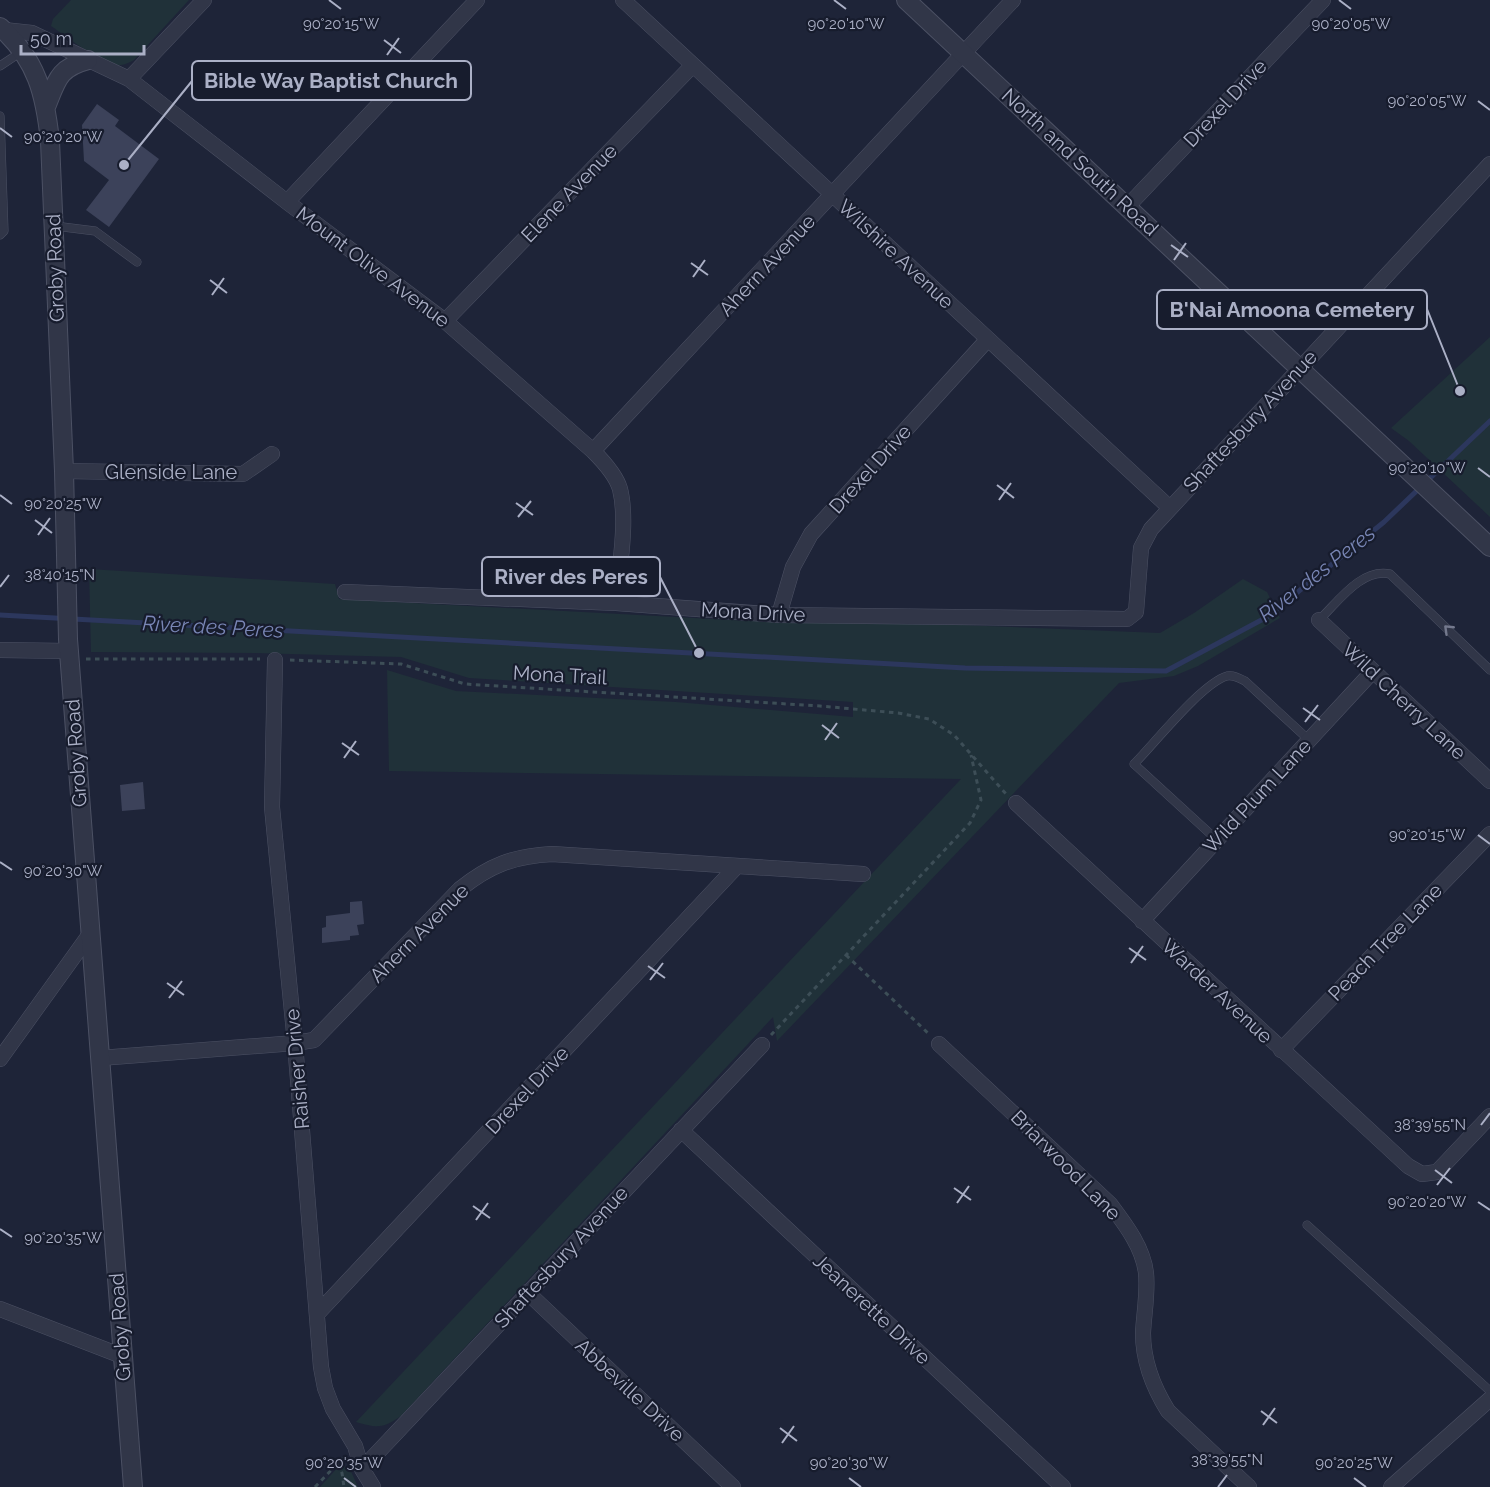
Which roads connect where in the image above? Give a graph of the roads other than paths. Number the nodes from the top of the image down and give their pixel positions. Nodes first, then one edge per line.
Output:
1 (204, 0) edge
2 (477, 0) edge
3 (623, 0) edge
4 (906, 0) edge
5 (1013, 0) edge
6 (1323, 0) edge
7 (2, 29) edge
8 (22, 51) junction
9 (963, 53) junction
10 (88, 60) junction
11 (693, 65) junction
12 (0, 66) edge
13 (129, 79) junction
14 (46, 107) junction
15 (0, 116) edge
16 (1490, 164) edge
17 (833, 195) junction
18 (287, 202) junction
19 (1127, 207) junction
20 (53, 226) junction
21 (0, 235) edge
22 (137, 262) dead end
23 (445, 321) junction
24 (988, 339) junction
25 (1299, 368) junction
26 (593, 451) junction
27 (272, 454) dead end
28 (64, 471) junction
29 (1170, 508) junction
30 (1490, 547) edge
31 (345, 592) dead end
32 (616, 603) junction
33 (779, 615) junction
34 (1126, 619) joint
35 (1319, 620) joint
36 (0, 650) edge
37 (69, 650) junction
38 (275, 660) road end
39 (1490, 670) edge
40 (1373, 671) junction
41 (1309, 740) junction
42 (1490, 781) edge
43 (1016, 803) road end
44 (1490, 834) edge
45 (1217, 840) junction
46 (737, 866) junction
47 (863, 874) dead end
48 (1142, 921) junction
49 (90, 934) junction
50 (295, 1043) junction
51 (939, 1044) road end
52 (762, 1045) road end
53 (1281, 1050) junction
54 (100, 1058) junction
55 (0, 1059) edge
56 (1490, 1116) edge
57 (681, 1130) junction
58 (1307, 1225) dead end
59 (527, 1292) junction
60 (0, 1309) edge
61 (317, 1314) junction
62 (122, 1356) junction
63 (1490, 1391) edge
64 (1490, 1399) edge
65 (362, 1469) junction
66 (1052, 1484) edge
67 (1396, 1486) edge
68 (133, 1487) edge
69 (373, 1487) edge
70 (733, 1487) edge
71 (1249, 1487) edge

1 - 13 street
2 - 18 street
3 - 11 street, Wilshire Avenue
4 - 9 street, North and South Road
5 - 9 street, Ahern Avenue
6 - 19 street, Drexel Drive
7 - 8 street, Groby Road
7 - 10 street, Mount Olive Avenue
8 - 12 lane
8 - 14 street, Groby Road
9 - 17 street, Ahern Avenue
9 - 19 street, North and South Road
10 - 13 street, Mount Olive Avenue
10 - 14 street
11 - 17 street, Wilshire Avenue
11 - 23 street, Elene Avenue
13 - 18 street, Mount Olive Avenue
14 - 20 street, Groby Road
15 - 21 lane
16 - 25 street, Shaftesbury Avenue
17 - 24 street, Wilshire Avenue
17 - 26 street, Ahern Avenue
18 - 23 street, Mount Olive Avenue
19 - 25 street, North and South Road
20 - 22 lane
20 - 28 street, Groby Road
23 - 26 street, Mount Olive Avenue
24 - 29 street, Wilshire Avenue
24 - 33 street, Drexel Drive
25 - 29 street, Shaftesbury Avenue
25 - 30 street, North and South Road
26 - 32 street, Mount Olive Avenue
27 - 28 street, Glenside Lane
28 - 37 street, Groby Road
29 - 34 street, Shaftesbury Avenue
31 - 32 street, Mona Drive
32 - 33 street, Mona Drive
33 - 34 street, Mona Drive
39 -> 35 lane
35 - 40 street, Wild Cherry Lane
36 - 37 street
37 - 49 street, Groby Road
38 - 50 street, Raisher Drive
40 - 41 street, Wild Plum Lane
40 - 42 street, Wild Cherry Lane
41 - 45 street, Wild Plum Lane
41 - 45 lane
43 - 48 street, Warder Avenue
44 - 53 street, Peach Tree Lane
45 - 48 street, Wild Plum Lane
46 - 47 street, Ahern Avenue
46 - 50 street, Ahern Avenue
46 - 61 street, Drexel Drive
48 - 53 street, Warder Avenue
49 - 54 street, Groby Road
49 - 55 street
50 - 54 street, Ahern Avenue
50 - 61 street, Raisher Drive
51 - 71 street, Briarwood Lane
52 - 57 street, Shaftesbury Avenue
53 - 56 street, Warder Avenue
54 - 62 street, Groby Road
57 - 59 street, Shaftesbury Avenue
57 - 66 street, Jeanerette Drive
58 - 63 lane
59 - 65 street, Shaftesbury Avenue
59 - 70 street, Abbeville Drive
60 - 62 street
61 - 65 street, Raisher Drive
62 - 68 street, Groby Road
64 - 67 street
65 - 69 street, Raisher Drive

